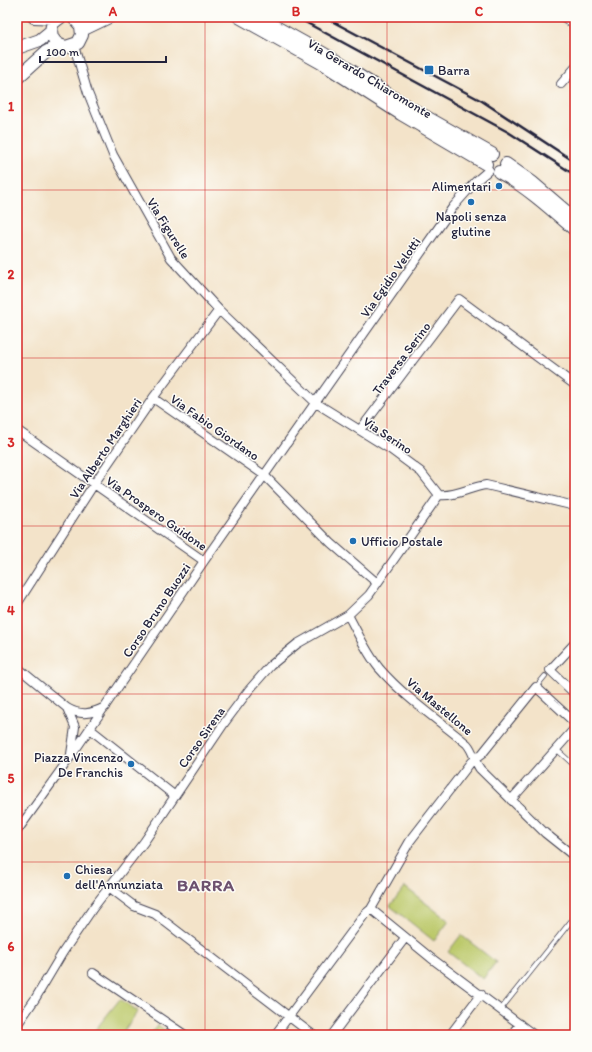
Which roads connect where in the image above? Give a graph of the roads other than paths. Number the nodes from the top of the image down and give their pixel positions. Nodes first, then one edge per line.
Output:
1 (109, 17) edge
2 (239, 17) edge
3 (258, 17) edge
4 (560, 17) edge
5 (76, 18) edge
6 (50, 21) edge
7 (575, 28) edge
8 (82, 30) junction
9 (59, 45) junction
10 (74, 46) junction
11 (17, 48) edge
12 (575, 68) edge
13 (17, 78) edge
14 (561, 84) dead end
15 (494, 165) junction
16 (575, 219) edge
17 (575, 230) edge
18 (218, 310) junction
19 (575, 385) edge
20 (153, 398) junction
21 (316, 403) junction
22 (17, 430) edge
23 (360, 430) junction
24 (264, 475) junction
25 (94, 484) junction
26 (439, 495) junction
27 (575, 506) edge
28 (204, 561) junction
29 (377, 584) junction
30 (17, 604) edge
31 (348, 615) junction
32 (575, 644) edge
33 (17, 667) edge
34 (545, 676) dead end
35 (536, 687) junction
36 (575, 694) edge
37 (106, 706) junction
38 (66, 708) junction
39 (575, 723) edge
40 (575, 728) edge
41 (90, 729) junction
42 (556, 749) junction
43 (71, 756) junction
44 (474, 759) junction
45 (575, 766) edge
46 (175, 796) junction
47 (511, 800) junction
48 (17, 831) edge
49 (575, 857) edge
50 (109, 887) junction
51 (371, 909) junction
52 (575, 916) edge
53 (405, 938) junction
54 (93, 973) dead end
55 (481, 994) junction
56 (501, 1009) junction
57 (288, 1017) junction
58 (520, 1024) junction
59 (17, 1025) edge
60 (185, 1035) edge
61 (275, 1035) edge
62 (312, 1035) edge
63 (332, 1035) edge
64 (450, 1035) edge
65 (511, 1035) edge
66 (534, 1035) edge

1 - 8 street
2 - 15 street, Via Gerardo Chiaromonte
3 - 15 street, Via Gerardo Chiaromonte
4 - 7 lane
5 - 8 street
6 - 9 street
6 - 11 street
8 - 10 street
9 - 10 street
9 - 13 street
10 - 18 street, Via Figurelle
12 - 14 street
15 - 16 street, Via Gerardo Chiaromonte
15 - 17 street, Via Gerardo Chiaromonte
15 - 21 street, Via Egidio Velotti
18 - 20 street, Via Alberto Marghieri
18 - 21 street, Via Figurelle
19 - 23 street, Traversa Serino
20 - 24 street, Via Fabio Giordano
20 - 25 street, Via Alberto Marghieri
21 - 23 street, Via Serino
21 - 24 street, Corso Bruno Buozzi
22 - 25 street, Via Prospero Guidone
23 - 26 street, Via Serino
24 - 28 street, Corso Bruno Buozzi
24 - 29 street, Via Fabio Giordano
25 - 28 street, Via Prospero Guidone
25 - 30 street, Via Alberto Marghieri
26 - 27 street
26 - 29 street, Corso Sirena
28 - 37 street, Corso Bruno Buozzi
29 - 31 street, Corso Sirena
31 - 44 street, Via Mastellone
31 - 46 street, Corso Sirena
32 - 36 street
33 - 38 street
34 - 35 lane
35 - 39 street
35 - 44 street
37 - 38 street
37 - 41 street, Corso Bruno Buozzi
38 - 43 street
40 - 42 street
41 - 43 street, Corso Bruno Buozzi
41 - 46 street
42 - 45 lane
42 - 47 street
43 - 48 street, Corso Bruno Buozzi
44 - 47 street, Via Mastellone
44 - 51 street
46 - 50 street, Corso Sirena
47 - 49 street, Via Mastellone
50 - 57 street
50 - 59 street, Corso Sirena
51 - 53 street
51 - 57 street
52 - 56 lane
53 - 55 street
53 - 63 street
54 - 60 street
55 - 56 street
55 - 64 street
56 - 58 street
57 - 61 street
57 - 62 street
58 - 65 street
58 - 66 street

